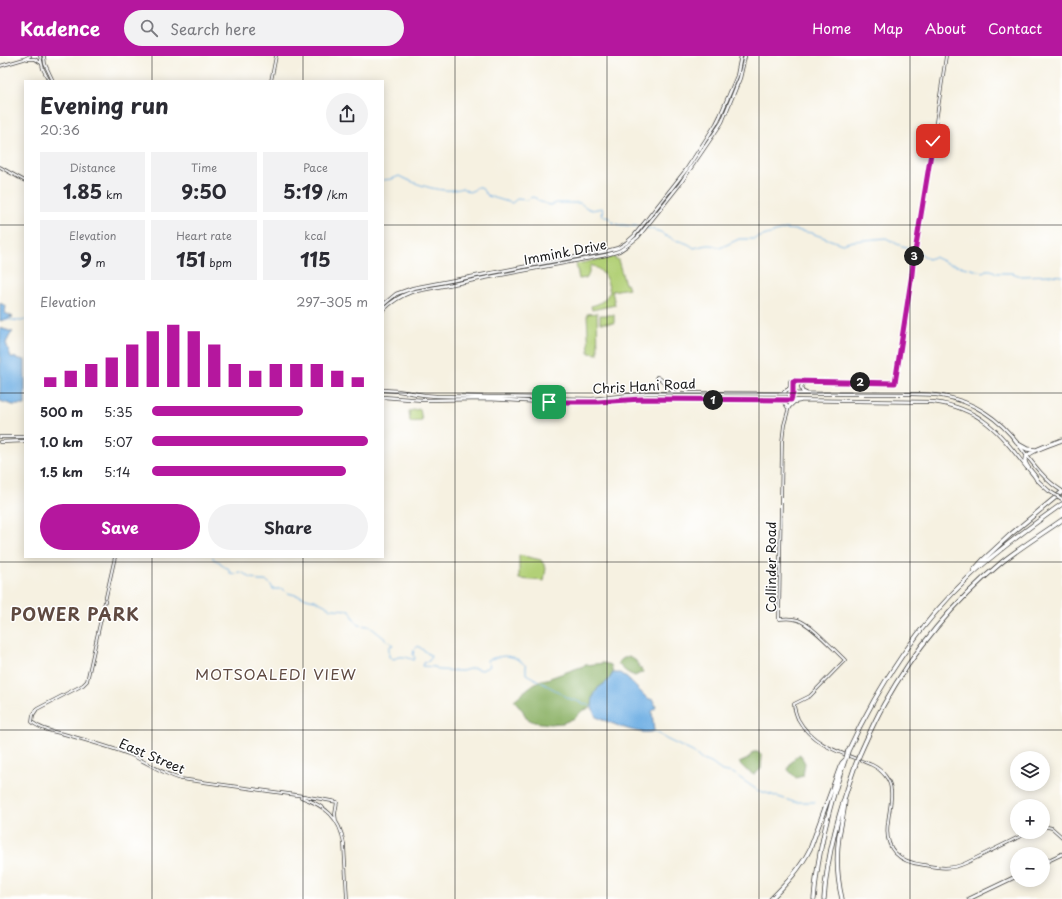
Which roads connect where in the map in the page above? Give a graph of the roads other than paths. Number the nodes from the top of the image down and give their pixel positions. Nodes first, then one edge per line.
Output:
1 (30, 56) edge
2 (40, 56) edge
3 (44, 56) edge
4 (276, 56) edge
5 (741, 56) edge
6 (745, 56) edge
7 (946, 56) edge
8 (24, 59) junction
9 (41, 64) junction
10 (0, 66) edge
11 (49, 80) edge
12 (53, 80) edge
13 (271, 80) edge
14 (0, 167) edge
15 (24, 180) edge
16 (384, 304) edge
17 (384, 309) edge
18 (657, 378) dead end
19 (791, 381) junction
20 (807, 381) junction
21 (790, 388) junction
22 (384, 390) edge
23 (678, 393) junction
24 (782, 393) junction
25 (791, 393) junction
26 (809, 394) junction
27 (384, 397) edge
28 (556, 398) junction
29 (780, 400) junction
30 (806, 400) junction
31 (790, 401) junction
32 (573, 402) junction
33 (788, 408) junction
34 (0, 437) edge
35 (24, 437) edge
36 (1062, 440) edge
37 (24, 441) edge
38 (0, 442) edge
39 (1018, 444) junction
40 (1037, 450) junction
41 (1026, 456) junction
42 (1037, 480) junction
43 (1062, 491) edge
44 (1062, 499) edge
45 (1062, 504) edge
46 (1062, 519) edge
47 (115, 558) edge
48 (971, 575) junction
49 (846, 759) junction
50 (298, 796) junction
51 (845, 796) junction
52 (336, 821) junction
53 (1050, 828) edge
54 (1062, 837) edge
55 (1015, 839) edge
56 (1062, 854) edge
57 (1050, 860) edge
58 (1010, 879) edge
59 (347, 899) edge
60 (771, 899) edge
61 (814, 899) edge
62 (824, 899) edge
63 (842, 899) edge
64 (969, 899) edge

1 - 8 street
2 - 9 street
3 - 12 street
4 - 13 street
5 - 16 main road, Immink Drive
6 - 17 main road, Immink Drive
7 - 20 street
8 - 9 street
8 - 10 street
9 - 11 street
14 - 15 street
18 - 23 main road
19 - 20 street
19 - 21 street, Collinder Road
19 - 25 street, Collinder Road
20 - 26 main road
21 - 24 main road
21 - 25 street, Collinder Road
22 - 28 main road, Chris Hani Road
23 - 24 main road, Chris Hani Road
23 - 28 main road, Chris Hani Road
24 - 25 main road, Chris Hani Road
25 - 26 main road, Chris Hani Road
25 - 31 street, Collinder Road
26 - 39 main road, Chris Hani Road
27 - 32 main road, Chris Hani Road
28 - 32 main road
29 - 31 main road, Chris Hani Road
29 - 32 main road, Chris Hani Road
29 - 33 main road
30 - 31 main road, Chris Hani Road
30 - 33 main road
30 - 42 main road, Chris Hani Road
31 - 33 street, Collinder Road
33 - 55 street, Collinder Road
34 - 35 main road
36 - 40 highway
37 - 38 main road
39 - 40 highway
39 - 41 main road, Chris Hani Road
40 - 41 highway
41 - 42 highway
41 - 43 main road, Chris Hani Road
42 - 44 main road, Chris Hani Road, bridge
43 - 48 highway
45 - 48 highway
46 - 51 highway, bridge
47 - 50 street, East Street
48 - 49 highway, bridge
49 - 60 highway
49 - 61 highway
50 - 52 street
50 - 52 street, East Street
51 - 62 highway
51 - 63 highway
52 - 59 street
53 - 54 street
56 - 57 main road
58 - 64 main road

